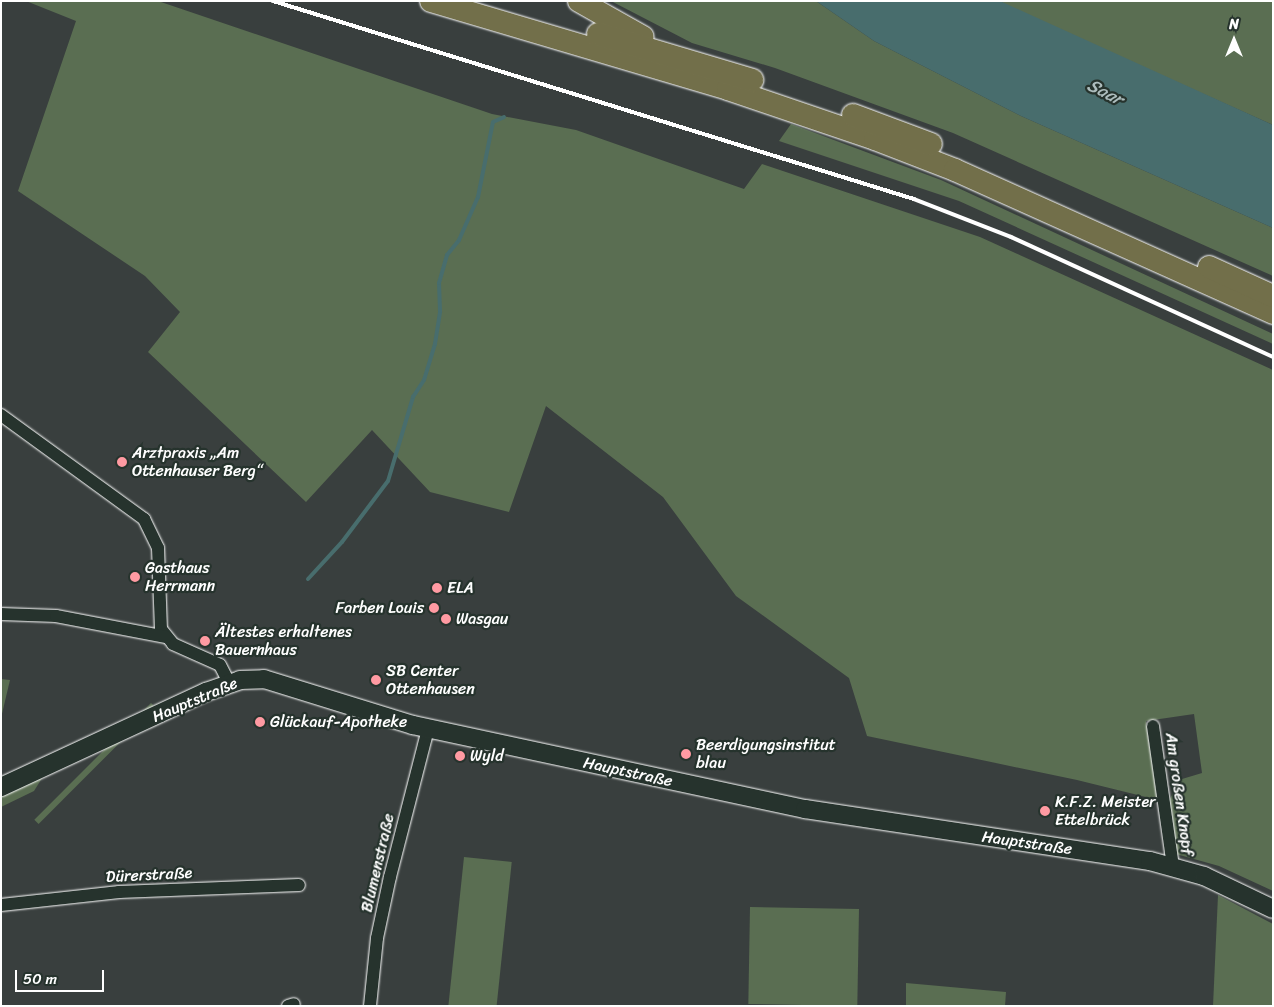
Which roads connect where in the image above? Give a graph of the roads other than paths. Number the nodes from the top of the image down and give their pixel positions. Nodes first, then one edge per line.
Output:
1 (431, 1) edge
2 (487, 1) edge
3 (579, 1) edge
4 (712, 67) junction
5 (1273, 296) edge
6 (1273, 314) edge
7 (1, 415) edge
8 (1, 614) edge
9 (166, 637) junction
10 (229, 683) junction
11 (1153, 726) dead end
12 (428, 729) junction
13 (1, 787) edge
14 (1173, 867) junction
15 (299, 885) dead end
16 (1, 905) edge
17 (1273, 909) edge
18 (370, 1006) edge

1 - 6 highway
2 - 4 highway
3 - 4 highway
4 - 5 highway
7 - 9 street
8 - 9 street
9 - 10 street
10 - 12 main road, Hauptstraße
10 - 13 main road, Hauptstraße
11 - 14 street, Am großen Knopf
12 - 14 main road, Hauptstraße
12 - 18 street, Blumenstraße
14 - 17 main road, Hauptstraße
15 - 16 street, Dürerstraße

